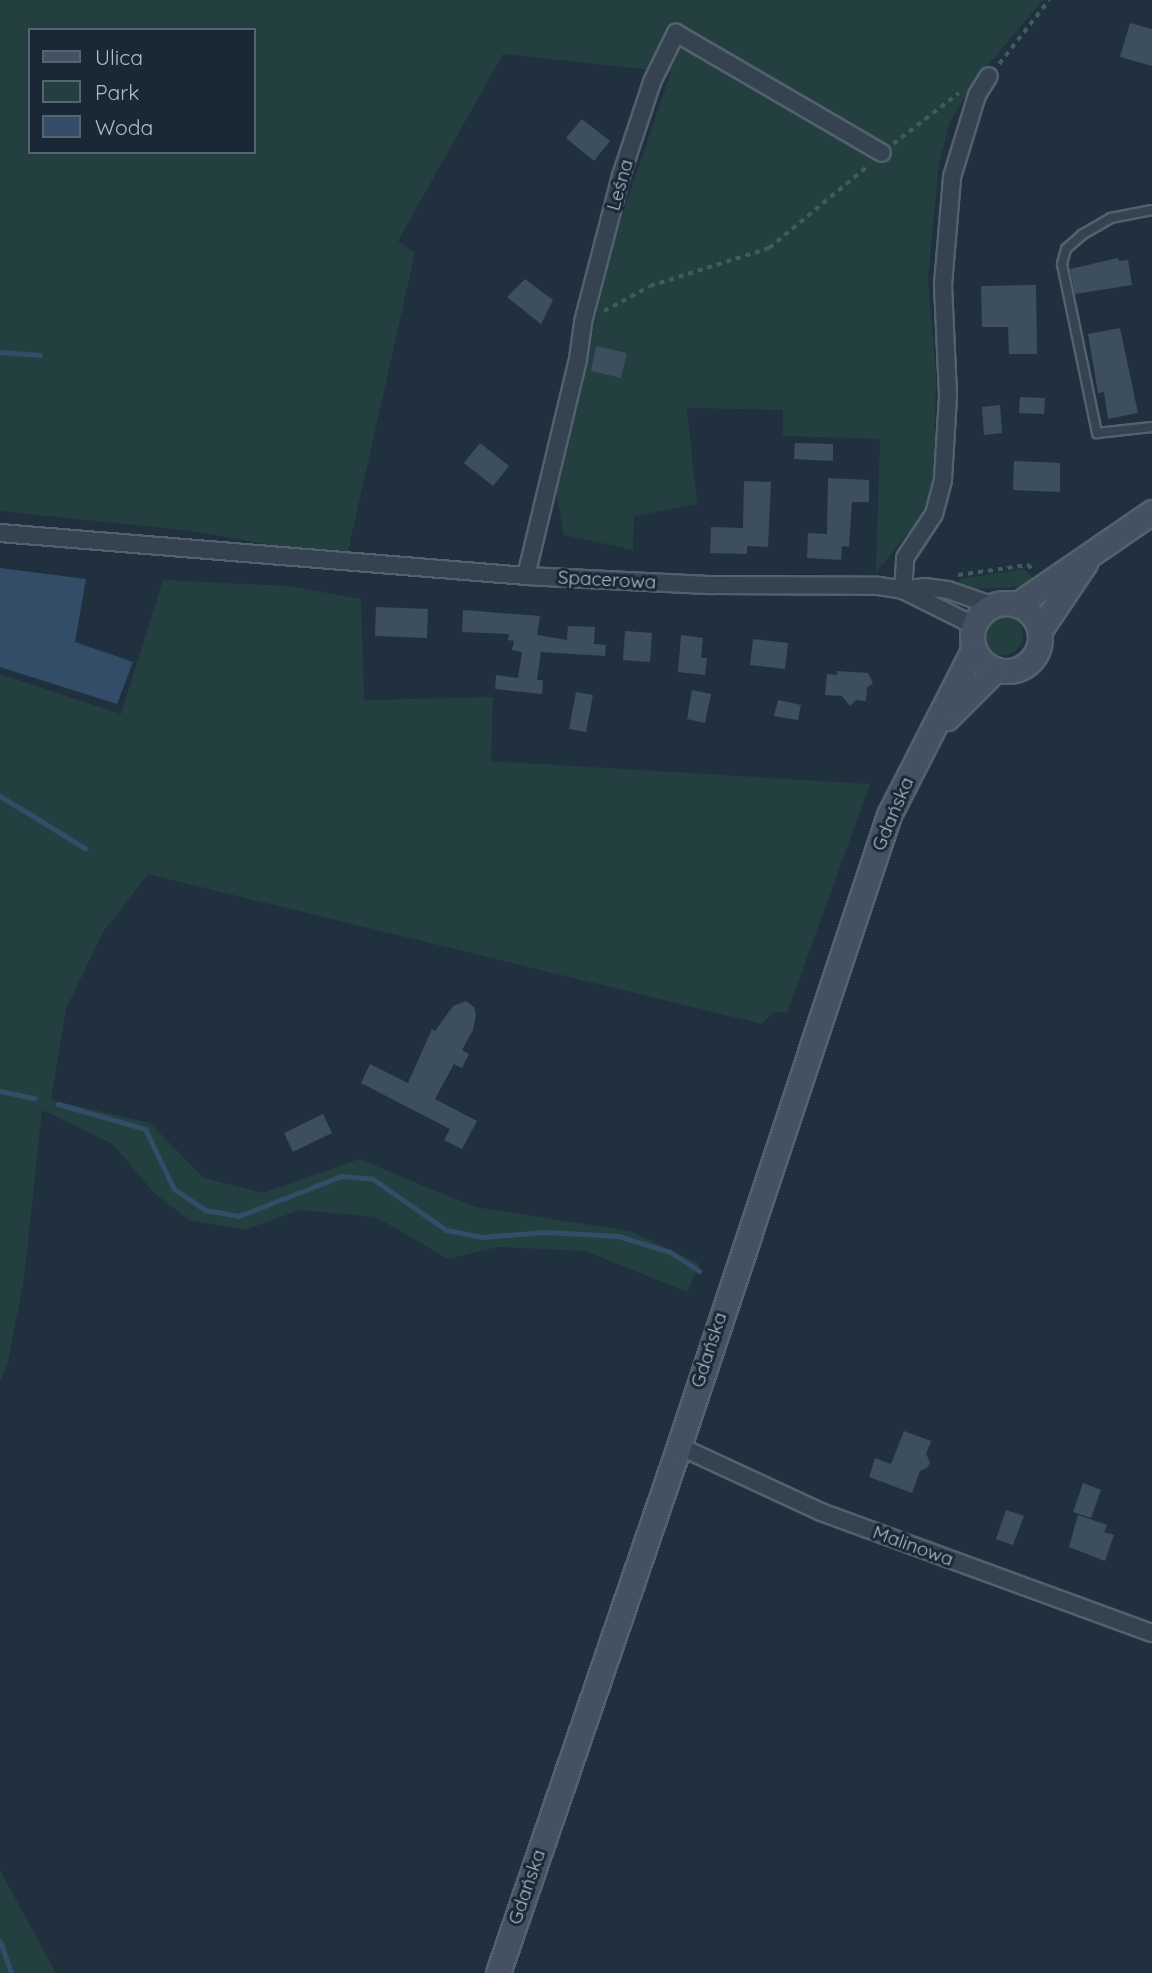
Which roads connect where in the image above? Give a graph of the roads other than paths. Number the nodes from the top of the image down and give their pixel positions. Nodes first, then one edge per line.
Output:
1 (989, 76) road end
2 (882, 153) road end
3 (1152, 210) edge
4 (1152, 427) edge
5 (1152, 512) edge
6 (0, 533) edge
7 (1089, 558) junction
8 (526, 576) junction
9 (903, 590) junction
10 (1018, 604) junction
11 (991, 605) junction
12 (973, 625) junction
13 (1040, 629) junction
14 (973, 650) junction
15 (995, 670) junction
16 (933, 733) junction
17 (679, 1446) junction
18 (1152, 1633) edge
19 (498, 1973) edge

1 - 9 street
2 - 8 street, Leśna
3 - 4 lane
5 - 7 main road
6 - 8 street, Spacerowa
7 - 10 main road
7 - 13 main road
8 - 9 street, Spacerowa
9 - 11 street, Spacerowa
9 - 12 street, Spacerowa
10 - 11 main road
10 - 13 main road
11 - 12 main road
12 - 14 main road
13 - 15 main road
14 - 15 main road
14 - 16 main road, Gdańska
15 - 16 main road, Gdańska
16 - 17 main road, Gdańska
17 - 18 street, Malinowa
17 - 19 main road, Gdańska

